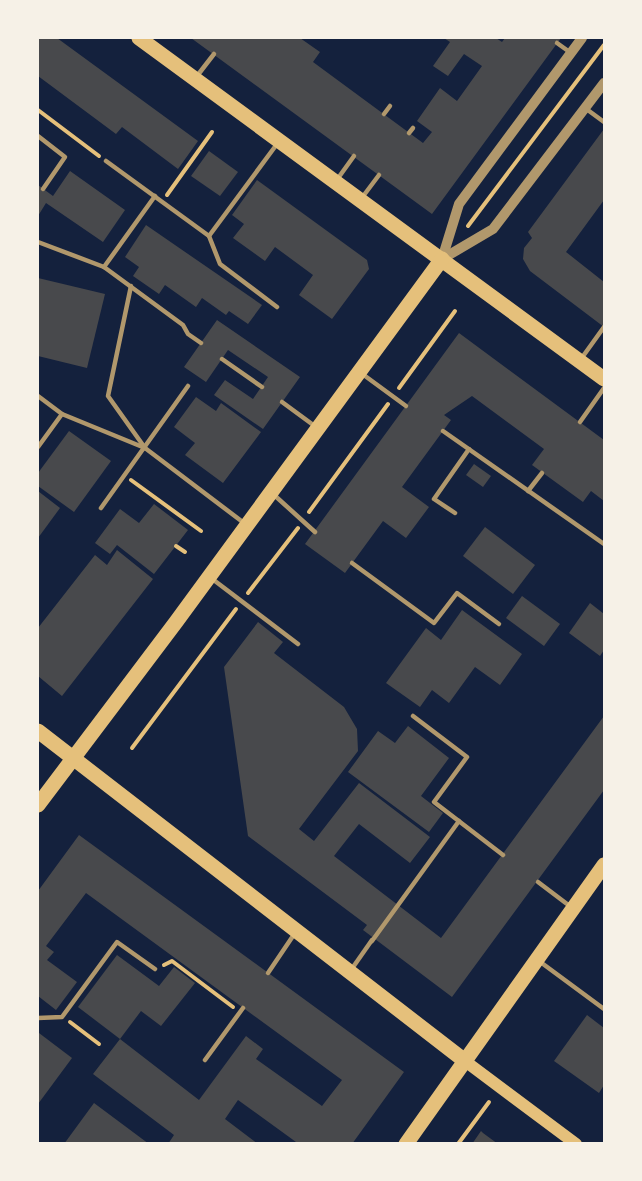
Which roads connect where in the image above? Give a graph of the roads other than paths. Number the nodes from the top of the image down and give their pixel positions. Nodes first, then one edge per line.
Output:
1 (139, 38) edge
2 (582, 38) edge
3 (557, 43) dead end
4 (571, 53) junction
5 (214, 54) dead end
6 (195, 79) junction
7 (604, 83) edge
8 (390, 105) dead end
9 (585, 108) junction
10 (384, 114) dead end
11 (604, 122) edge
12 (38, 136) edge
13 (280, 140) junction
14 (354, 156) dead end
15 (106, 161) road end
16 (379, 175) dead end
17 (336, 182) junction
18 (43, 189) dead end
19 (155, 196) junction
20 (361, 200) junction
21 (209, 236) junction
22 (38, 242) edge
23 (442, 259) junction
24 (104, 267) junction
25 (131, 286) junction
26 (277, 307) dead end
27 (604, 327) edge
28 (201, 343) dead end
29 (222, 358) dead end
30 (579, 360) junction
31 (359, 372) junction
32 (604, 379) edge
33 (188, 386) dead end
34 (261, 387) dead end
35 (604, 388) edge
36 (38, 396) edge
37 (282, 402) dead end
38 (406, 406) dead end
39 (62, 414) junction
40 (579, 422) dead end
41 (318, 428) junction
42 (443, 431) dead end
43 (38, 447) edge
44 (145, 448) junction
45 (469, 449) junction
46 (542, 473) dead end
47 (528, 490) junction
48 (271, 492) junction
49 (101, 508) dead end
50 (455, 513) dead end
51 (246, 525) junction
52 (315, 532) dead end
53 (604, 544) edge
54 (352, 563) dead end
55 (209, 576) junction
56 (499, 624) dead end
57 (298, 644) dead end
58 (413, 716) dead end
59 (38, 731) edge
60 (73, 758) junction
61 (38, 805) edge
62 (459, 821) junction
63 (503, 855) dead end
64 (604, 865) edge
65 (538, 882) dead end
66 (573, 909) junction
67 (296, 931) junction
68 (537, 960) junction
69 (155, 969) road end
70 (349, 972) junction
71 (268, 973) dead end
72 (604, 1009) edge
73 (241, 1010) road end
74 (38, 1018) edge
75 (204, 1060) dead end
76 (465, 1061) junction
77 (406, 1143) edge
78 (576, 1143) edge

1 - 6 main road
2 - 4 street
3 - 4 lane
4 - 23 street
5 - 6 lane
6 - 13 main road
7 - 9 street
8 - 10 lane
9 - 11 lane
9 - 23 street
12 - 18 lane
13 - 17 main road
13 - 21 lane
14 - 17 lane
15 - 19 lane
16 - 20 lane
17 - 20 main road
19 - 21 lane
19 - 24 lane
20 - 23 main road
21 - 26 lane
22 - 24 lane
23 - 30 main road
23 - 31 main road
24 - 25 lane
25 - 28 lane
25 - 44 lane
27 - 30 lane
29 - 34 lane
30 - 32 main road
31 - 38 lane
31 - 41 main road
33 - 44 lane
35 - 40 lane
36 - 39 lane
37 - 41 lane
39 - 43 lane
39 - 44 lane
41 - 48 main road
42 - 45 lane
44 - 49 lane
44 - 51 lane
45 - 47 lane
45 - 50 lane
46 - 47 lane
47 - 53 lane
48 - 51 main road
48 - 52 lane
51 - 55 main road
54 - 56 lane
55 - 57 lane
55 - 60 main road
58 - 62 lane
59 - 60 main road
60 - 61 main road
60 - 67 main road
62 - 63 lane
62 - 70 lane
64 - 66 main road
65 - 66 lane
66 - 68 main road
67 - 70 main road
67 - 71 lane
68 - 72 lane
68 - 76 main road
69 - 74 lane
70 - 76 main road
73 - 75 lane
76 - 77 main road
76 - 78 main road

